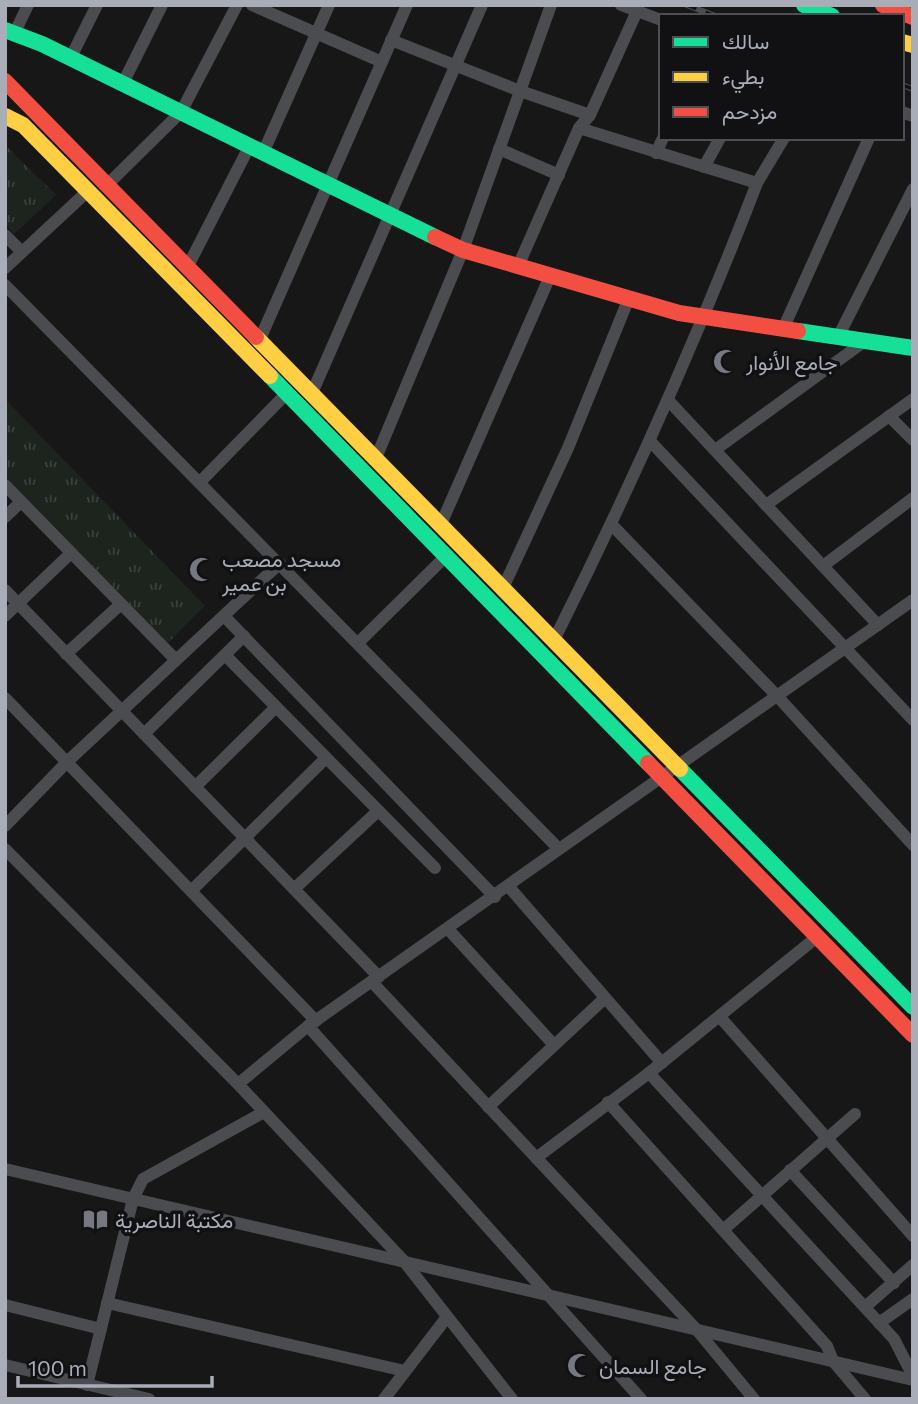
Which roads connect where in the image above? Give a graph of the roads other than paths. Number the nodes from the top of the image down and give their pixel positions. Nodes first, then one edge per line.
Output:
1 (28, 5) edge
2 (97, 5) edge
3 (162, 5) edge
4 (237, 5) edge
5 (252, 5) edge
6 (329, 5) edge
7 (407, 5) edge
8 (482, 5) edge
9 (551, 5) edge
10 (621, 5) edge
11 (804, 5) edge
12 (883, 5) edge
13 (637, 11) junction
14 (827, 14) edge
15 (913, 16) edge
16 (659, 19) edge
17 (10, 31) edge
18 (317, 32) junction
19 (391, 40) junction
20 (70, 59) junction
21 (382, 62) junction
22 (456, 65) junction
23 (5, 81) edge
24 (122, 85) junction
25 (520, 91) junction
26 (181, 112) junction
27 (590, 115) junction
28 (5, 116) edge
29 (579, 128) junction
30 (662, 140) edge
31 (719, 140) edge
32 (783, 140) edge
33 (868, 140) edge
34 (499, 149) junction
35 (256, 150) junction
36 (656, 153) junction
37 (704, 167) junction
38 (559, 175) junction
39 (757, 183) junction
40 (108, 184) junction
41 (328, 184) junction
42 (913, 189) edge
43 (89, 190) junction
44 (389, 217) junction
45 (5, 235) edge
46 (463, 250) junction
47 (22, 252) junction
48 (519, 264) junction
49 (188, 266) junction
50 (5, 268) edge
51 (551, 274) junction
52 (5, 285) edge
53 (629, 298) junction
54 (705, 318) junction
55 (783, 329) junction
56 (838, 337) junction
57 (260, 339) junction
58 (865, 341) junction
59 (913, 348) edge
60 (287, 393) junction
61 (312, 393) junction
62 (913, 399) edge
63 (668, 400) junction
64 (889, 416) junction
65 (913, 440) edge
66 (650, 441) junction
67 (715, 450) junction
68 (376, 458) junction
69 (200, 482) junction
70 (5, 485) edge
71 (913, 498) edge
72 (21, 502) junction
73 (765, 505) junction
74 (5, 517) edge
75 (441, 524) junction
76 (612, 525) junction
77 (71, 552) junction
78 (446, 556) junction
79 (280, 563) junction
80 (823, 566) junction
81 (503, 588) junction
82 (5, 590) edge
83 (913, 600) edge
84 (18, 603) junction
85 (121, 604) junction
86 (5, 616) edge
87 (224, 616) junction
88 (878, 625) junction
89 (244, 636) junction
90 (554, 640) junction
91 (358, 643) junction
92 (845, 648) junction
93 (66, 654) junction
94 (225, 655) junction
95 (176, 660) junction
96 (778, 697) junction
97 (5, 698) edge
98 (276, 707) junction
99 (122, 711) junction
100 (913, 720) edge
101 (144, 734) junction
102 (326, 758) junction
103 (67, 762) junction
104 (679, 768) junction
105 (660, 775) junction
106 (195, 786) junction
107 (378, 811) junction
108 (5, 826) edge
109 (246, 839) junction
110 (913, 845) edge
111 (5, 849) edge
112 (559, 849) junction
113 (435, 868) dead end
114 (509, 887) junction
115 (294, 889) junction
116 (191, 891) junction
117 (495, 897) junction
118 (448, 929) junction
119 (817, 937) junction
120 (375, 980) junction
121 (909, 997) edge
122 (605, 998) junction
123 (720, 1017) junction
124 (312, 1023) junction
125 (913, 1035) edge
126 (554, 1045) junction
127 (662, 1063) junction
128 (649, 1073) junction
129 (238, 1084) junction
130 (608, 1102) junction
131 (488, 1107) junction
132 (264, 1112) junction
133 (855, 1114) dead end
134 (826, 1138) junction
135 (536, 1158) junction
136 (5, 1168) edge
137 (790, 1170) junction
138 (762, 1195) junction
139 (133, 1199) junction
140 (723, 1230) junction
141 (913, 1236) edge
142 (403, 1261) junction
143 (913, 1265) edge
144 (894, 1283) junction
145 (548, 1296) junction
146 (913, 1299) edge
147 (107, 1303) junction
148 (5, 1306) edge
149 (865, 1307) junction
150 (447, 1317) junction
151 (879, 1323) junction
152 (101, 1329) junction
153 (696, 1329) junction
154 (833, 1362) junction
155 (5, 1365) edge
156 (405, 1371) junction
157 (913, 1378) edge
158 (87, 1385) junction
159 (149, 1399) edge
160 (384, 1399) edge
161 (512, 1399) edge
162 (640, 1399) edge
163 (754, 1399) edge
164 (865, 1399) edge

1 - 17 street
2 - 20 street
3 - 24 street
4 - 26 street
5 - 18 street
6 - 18 street
7 - 19 street
8 - 22 street
9 - 25 street
10 - 13 street
11 - 14 main road
12 - 15 main road
13 - 16 street
13 - 27 street
17 - 20 main road
18 - 21 street
18 - 35 street
19 - 21 street
19 - 22 street
20 - 24 main road
21 - 41 street
22 - 25 street
22 - 44 street
23 - 40 main road
24 - 26 main road
25 - 27 street
25 - 34 street
26 - 35 main road
26 - 40 street
27 - 29 street
28 - 43 main road
29 - 36 street
29 - 38 street
30 - 36 street
31 - 37 street
32 - 39 street
33 - 55 street
34 - 38 street
34 - 46 street
35 - 41 main road
35 - 49 street
36 - 37 street
37 - 39 street
38 - 48 street
39 - 54 street
40 - 49 main road
41 - 44 main road
41 - 57 street
42 - 56 street
43 - 47 street
43 - 60 main road
44 - 46 main road
44 - 61 street
45 - 47 street
46 - 48 main road
46 - 68 street
47 - 50 street
48 - 51 main road
49 - 57 main road
51 - 53 main road
51 - 75 street
52 - 69 street
53 - 54 main road
53 - 81 street
54 - 55 main road
54 - 63 street
55 - 56 main road
56 - 58 main road
57 - 61 main road
58 - 59 main road
58 - 67 street
60 - 69 street
60 - 78 main road
61 - 68 main road
62 - 64 street
63 - 66 street
63 - 67 street
64 - 65 street
64 - 73 street
66 - 76 street
66 - 92 street
67 - 73 street
68 - 75 main road
69 - 79 street
70 - 72 street
71 - 80 street
72 - 74 street
72 - 77 street
73 - 80 street
75 - 81 main road
76 - 90 street
76 - 96 street
77 - 84 street
77 - 85 street
78 - 91 street
78 - 105 main road
79 - 87 street
79 - 91 street
80 - 88 street
81 - 90 main road
82 - 84 street
83 - 88 street
84 - 86 street
84 - 93 street
85 - 93 street
85 - 95 street
87 - 89 street
87 - 95 street
88 - 92 street
89 - 94 street
89 - 117 street
90 - 104 main road
91 - 112 street
92 - 96 street
92 - 100 street
93 - 99 street
94 - 98 street
94 - 101 street
95 - 99 street
96 - 104 street
96 - 110 street
97 - 103 street
98 - 102 street
98 - 106 street
99 - 101 street
99 - 103 street
101 - 106 street
102 - 107 street
102 - 109 street
103 - 108 street
103 - 116 street
104 - 105 street
104 - 121 main road
105 - 112 street
105 - 119 main road
106 - 109 street
107 - 113 street
107 - 115 street
109 - 115 street
109 - 116 street
111 - 129 street
112 - 114 street
114 - 117 street
114 - 122 street
115 - 120 street
116 - 124 street
117 - 118 street
118 - 120 street
118 - 126 street
119 - 123 street
119 - 125 main road
120 - 124 street
120 - 131 street
122 - 126 street
122 - 127 street
123 - 127 street
123 - 134 street
124 - 129 street
124 - 145 street
126 - 131 street
127 - 128 street
128 - 130 street
128 - 138 street
129 - 132 street
130 - 135 street
130 - 140 street
131 - 135 street
132 - 139 street
132 - 142 street
133 - 134 street
134 - 137 street
134 - 141 street
135 - 153 street
136 - 139 street
137 - 138 street
137 - 144 street
138 - 140 street
138 - 149 street
139 - 142 street
139 - 147 street
140 - 154 street
142 - 145 street
142 - 150 street
143 - 144 street
144 - 149 street
145 - 153 street
145 - 162 street
146 - 151 street
147 - 152 street
147 - 156 street
148 - 152 street
149 - 151 street
150 - 156 street
150 - 161 street
151 - 157 street
152 - 158 street
153 - 154 street
153 - 163 street
154 - 157 street
154 - 164 street
155 - 158 street
156 - 160 street
158 - 159 street

